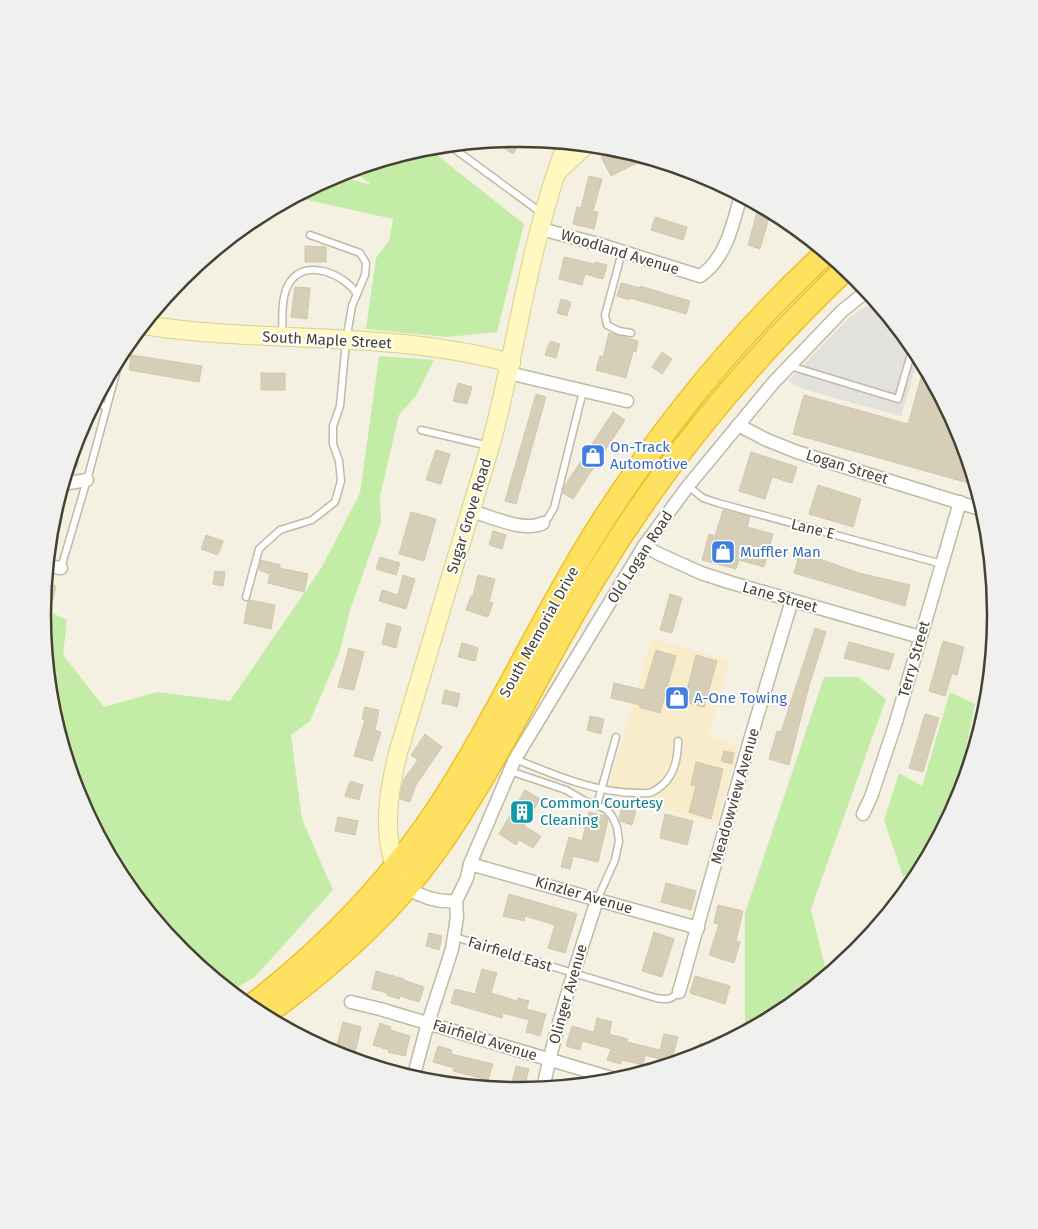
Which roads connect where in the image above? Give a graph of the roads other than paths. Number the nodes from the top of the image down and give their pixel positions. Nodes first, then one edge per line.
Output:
1 (565, 149) edge
2 (457, 151) edge
3 (580, 151) edge
4 (557, 173) junction
5 (738, 201) edge
6 (542, 222) junction
7 (310, 235) dead end
8 (622, 252) junction
9 (821, 258) edge
10 (840, 275) edge
11 (356, 294) junction
12 (861, 296) edge
13 (151, 326) edge
14 (631, 333) dead end
15 (282, 338) junction
16 (346, 341) junction
17 (910, 358) edge
18 (790, 366) junction
19 (510, 368) junction
20 (112, 384) edge
21 (584, 391) junction
22 (627, 401) dead end
23 (101, 405) edge
24 (106, 406) junction
25 (738, 425) junction
26 (421, 430) dead end
27 (490, 446) junction
28 (87, 480) junction
29 (70, 483) edge
30 (688, 486) junction
31 (960, 502) junction
32 (974, 507) edge
33 (471, 511) junction
34 (543, 523) joint
35 (644, 546) junction
36 (942, 564) junction
37 (54, 567) edge
38 (61, 568) joint
39 (246, 597) dead end
40 (792, 600) junction
41 (920, 637) junction
42 (616, 737) dead end
43 (678, 741) dead end
44 (513, 765) junction
45 (601, 788) junction
46 (597, 805) junction
47 (863, 814) dead end
48 (470, 864) junction
49 (395, 868) junction
50 (407, 888) junction
51 (596, 900) junction
52 (456, 901) junction
53 (698, 928) junction
54 (454, 937) junction
55 (573, 973) junction
56 (678, 992) joint
57 (257, 1002) edge
58 (351, 1002) dead end
59 (270, 1010) edge
60 (428, 1024) junction
61 (548, 1060) junction
62 (415, 1070) edge
63 (600, 1075) edge
64 (544, 1081) edge

1 - 4 street, Sugar Grove Road
2 - 6 lane
3 - 4 street
4 - 6 street, Sugar Grove Road
5 - 8 street, Woodland Avenue
6 - 8 street, Woodland Avenue
6 - 19 street, Sugar Grove Road
7 - 11 lane
8 - 14 lane
9 - 49 highway, South Memorial Drive
10 - 50 highway, South Memorial Drive
11 - 15 lane
11 - 16 lane
12 - 18 street, Old Logan Road
13 - 15 street, South Maple Street
15 - 16 street, South Maple Street
16 - 19 street, South Maple Street
16 - 39 lane
17 - 18 lane
18 - 25 street, Old Logan Road
19 - 21 street
19 - 27 street, Sugar Grove Road
20 - 24 lane
21 - 22 street
21 - 34 lane
23 - 24 lane
24 - 28 lane
25 - 30 street, Old Logan Road
25 - 31 street, Logan Street
26 - 27 lane
27 - 33 street, Sugar Grove Road
28 - 29 street
28 - 38 lane
30 - 35 street, Old Logan Road
30 - 36 lane, Lane E
31 - 32 street, Logan Street
31 - 36 street, Terry Street
33 - 34 street
33 - 49 street, Sugar Grove Road
35 - 40 street, Lane Street
35 - 44 street, Old Logan Road
36 - 41 street, Terry Street
37 - 38 street
40 - 41 street, Lane Street
40 - 53 street, Meadowview Avenue
41 - 47 street, Terry Street
42 - 45 lane
43 - 45 lane
44 - 45 lane
44 - 46 lane
44 - 48 street, Old Logan Road
45 - 46 lane
46 - 51 lane
48 - 51 street, Kinzler Avenue
48 - 52 street, Old Logan Road
49 - 50 street, Sugar Grove Road
49 - 57 highway, South Memorial Drive
50 - 52 street
50 - 59 highway, South Memorial Drive
51 - 53 street, Kinzler Avenue
51 - 55 street, Olinger Avenue
52 - 54 street
53 - 56 street, Meadowview Avenue
54 - 55 lane, Fairfield East
54 - 60 street
55 - 56 lane, Fairfield East
55 - 61 street, Olinger Avenue
58 - 60 street, Fairfield Avenue
60 - 61 street, Fairfield Avenue
60 - 62 street
61 - 63 street, Fairfield Avenue
61 - 64 street, Olinger Avenue

